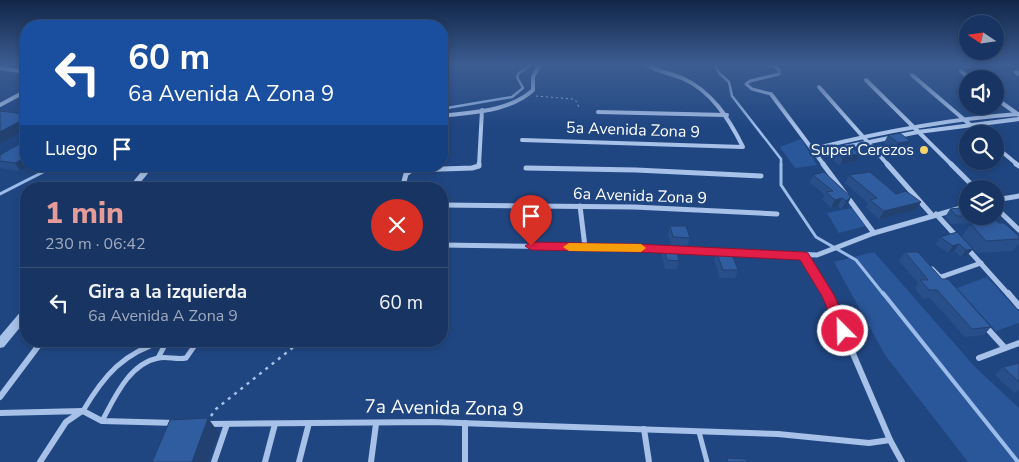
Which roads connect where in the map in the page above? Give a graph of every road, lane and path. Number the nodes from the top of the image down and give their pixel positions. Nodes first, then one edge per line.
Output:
1 (533, 86) edge
2 (696, 86) edge
3 (747, 86) edge
4 (872, 86) edge
5 (924, 86) edge
6 (819, 87) dead end
7 (771, 94) joint
8 (20, 95) edge
9 (528, 95) junction
10 (0, 105) edge
11 (1004, 105) edge
12 (579, 108) dead end
13 (482, 110) junction
14 (598, 112) dead end
15 (448, 115) edge
16 (727, 115) junction
17 (1019, 116) edge
18 (964, 119) junction
19 (970, 124) junction
20 (914, 127) junction
21 (918, 132) junction
22 (864, 139) junction
23 (522, 140) dead end
24 (814, 151) junction
25 (1004, 154) edge
26 (1019, 166) edge
27 (448, 168) edge
28 (526, 168) dead end
29 (145, 172) edge
30 (761, 176) dead end
31 (967, 180) edge
32 (137, 182) edge
33 (1019, 196) edge
34 (1004, 198) edge
35 (448, 204) edge
36 (580, 206) junction
37 (959, 208) edge
38 (777, 214) dead end
39 (934, 214) junction
40 (1004, 216) edge
41 (1019, 230) edge
42 (874, 233) junction
43 (448, 245) edge
44 (584, 247) junction
45 (804, 256) junction
46 (924, 261) edge
47 (981, 263) junction
48 (941, 278) junction
49 (954, 292) edge
50 (1019, 306) edge
51 (20, 320) edge
52 (979, 320) edge
53 (1019, 343) edge
54 (0, 344) edge
55 (38, 347) edge
56 (143, 347) edge
57 (163, 347) edge
58 (195, 347) edge
59 (294, 347) edge
60 (1005, 348) junction
61 (158, 358) junction
62 (979, 358) dead end
63 (0, 397) edge
64 (83, 411) junction
65 (0, 413) edge
66 (102, 421) junction
67 (466, 422) junction
68 (180, 423) joint
69 (309, 423) junction
70 (198, 424) edge
71 (207, 424) junction
72 (227, 424) junction
73 (276, 424) junction
74 (376, 424) junction
75 (644, 429) junction
76 (177, 431) edge
77 (700, 432) junction
78 (890, 440) junction
79 (40, 462) edge
80 (214, 462) edge
81 (265, 462) edge
82 (299, 462) edge
83 (371, 462) edge
84 (465, 462) edge
85 (649, 462) edge
86 (707, 462) edge
87 (902, 462) edge

1 - 9 street
2 - 16 street
3 - 7 lane
4 - 20 street
5 - 18 street
6 - 22 street
7 - 24 street
8 - 10 street
9 - 12 path
9 - 13 street
11 - 17 street
13 - 15 street
13 - 27 street
14 - 16 street
16 - 23 street, 5a Avenida Zona 9
17 - 18 street
17 - 19 street
18 - 19 street
18 - 20 street
19 - 21 street
20 - 21 street
20 - 22 street
21 - 22 street
21 - 31 street
22 - 24 street
22 - 39 street
24 - 42 street
25 - 26 street
28 - 30 street
29 - 32 street
33 - 34 street
35 - 36 street, 6a Avenida Zona 9
36 - 38 street, 6a Avenida Zona 9
36 - 44 street
37 - 39 street
39 - 42 street
39 - 47 street
40 - 41 street
42 - 45 street
43 - 44 street
44 - 45 street
45 - 78 street
46 - 48 street
47 - 48 street
47 - 50 street
48 - 49 street
51 - 54 street
52 - 60 street
53 - 60 street
55 - 63 street
56 - 64 lane
57 - 61 lane
58 - 61 lane
59 - 71 path
60 - 62 street
61 - 66 lane
64 - 65 street
64 - 66 street
64 - 79 street
66 - 68 street
67 - 74 street, 7a Avenida Zona 9
67 - 75 street, 7a Avenida Zona 9
67 - 84 street
68 - 76 lane
69 - 73 street, 7a Avenida Zona 9
69 - 74 street, 7a Avenida Zona 9
69 - 82 street
70 - 71 street, 7a Avenida Zona 9
71 - 72 street, 7a Avenida Zona 9
72 - 73 street, 7a Avenida Zona 9
72 - 80 street
73 - 81 street
74 - 83 street
75 - 77 street, 7a Avenida Zona 9
75 - 85 street
77 - 78 street, 7a Avenida Zona 9
77 - 86 lane
78 - 87 street

